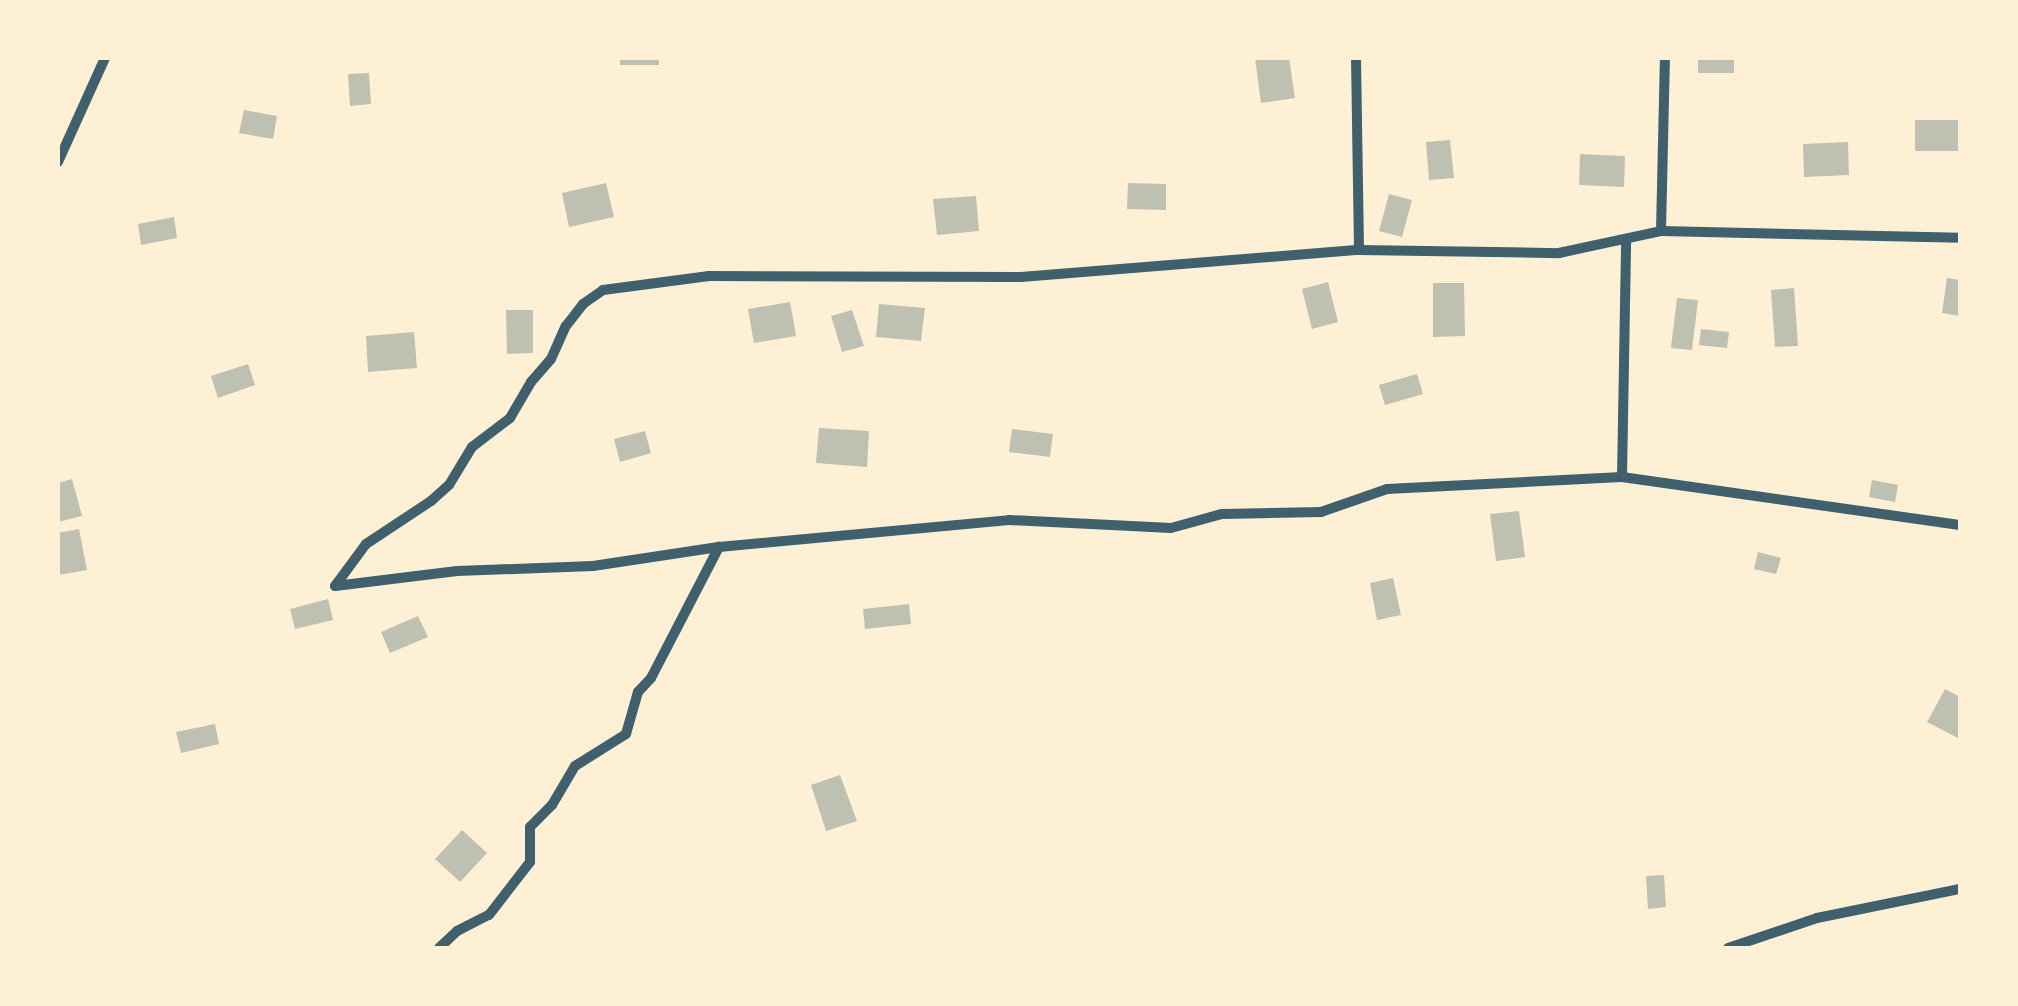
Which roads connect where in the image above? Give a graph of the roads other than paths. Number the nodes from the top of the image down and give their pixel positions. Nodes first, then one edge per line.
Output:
1 (105, 58) edge
2 (1356, 58) edge
3 (1665, 58) edge
4 (58, 162) edge
5 (1662, 231) junction
6 (1626, 238) junction
7 (1960, 238) edge
8 (1359, 250) junction
9 (1622, 477) junction
10 (1960, 525) edge
11 (719, 547) junction
12 (1960, 888) edge
13 (439, 948) edge
14 (1733, 948) edge

1 - 4 street
2 - 8 street
3 - 5 street
5 - 6 street
5 - 7 street
6 - 8 street
6 - 9 street
8 - 11 street
9 - 10 street
9 - 11 street
11 - 13 street
12 - 14 street

